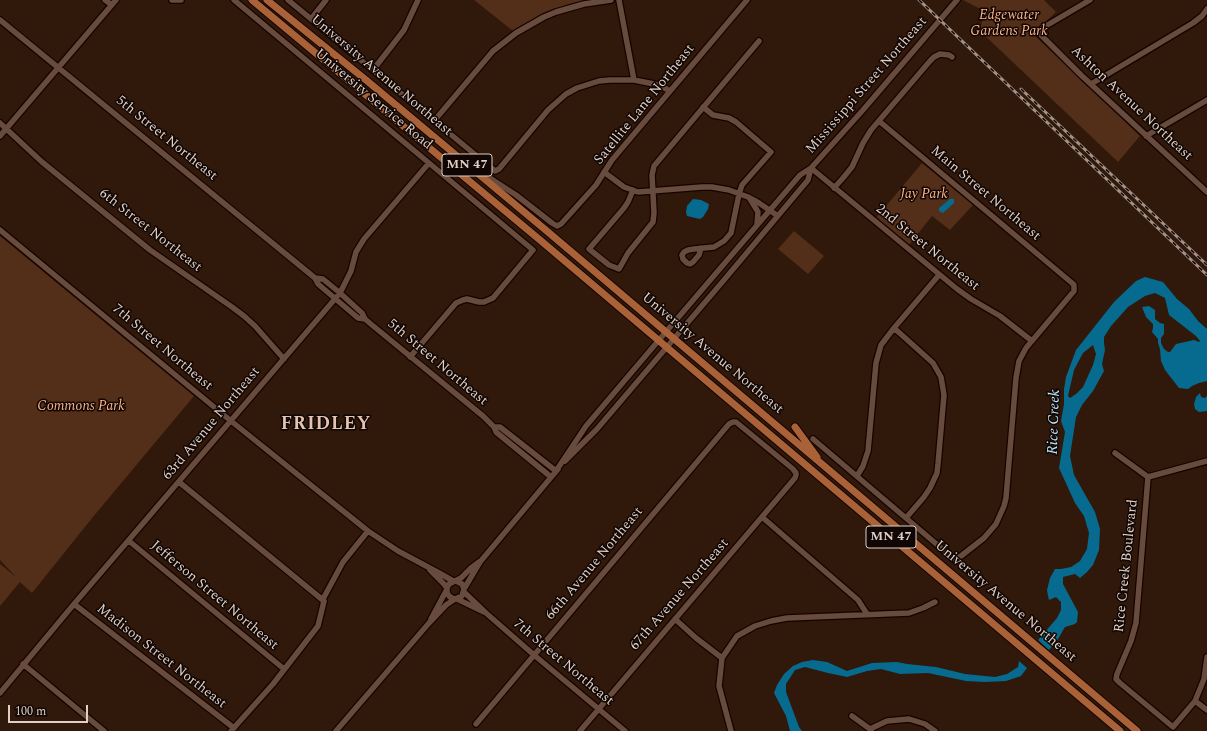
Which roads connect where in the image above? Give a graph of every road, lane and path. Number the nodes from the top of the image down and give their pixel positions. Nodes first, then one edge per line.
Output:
1 (105, 0) edge
2 (116, 0) edge
3 (172, 0) edge
4 (181, 0) edge
5 (234, 0) edge
6 (252, 0) edge
7 (267, 0) edge
8 (288, 0) edge
9 (326, 0) edge
10 (418, 0) edge
11 (611, 0) edge
12 (619, 0) edge
13 (746, 0) edge
14 (957, 0) edge
15 (1090, 0) edge
16 (112, 5) junction
17 (1207, 9) edge
18 (311, 18) junction
19 (0, 20) edge
20 (759, 41) dead end
21 (952, 57) dead end
22 (59, 67) junction
23 (372, 70) junction
24 (634, 80) junction
25 (1091, 84) junction
26 (670, 91) junction
27 (1207, 100) edge
28 (703, 107) junction
29 (434, 121) junction
30 (879, 121) junction
31 (0, 123) edge
32 (7, 129) junction
33 (0, 136) edge
34 (1146, 136) junction
35 (429, 163) junction
36 (466, 164) junction
37 (812, 168) junction
38 (604, 172) junction
39 (834, 188) junction
40 (1206, 189) edge
41 (633, 190) junction
42 (653, 191) junction
43 (739, 194) junction
44 (748, 197) junction
45 (770, 210) junction
46 (778, 216) junction
47 (757, 224) junction
48 (0, 230) edge
49 (701, 248) dead end
50 (939, 275) junction
51 (315, 278) junction
52 (340, 293) junction
53 (335, 298) junction
54 (365, 319) junction
55 (894, 328) junction
56 (666, 331) junction
57 (674, 338) junction
58 (658, 340) junction
59 (1032, 341) junction
60 (667, 347) junction
61 (410, 357) junction
62 (284, 359) junction
63 (231, 421) junction
64 (494, 427) junction
65 (795, 427) dead end
66 (813, 439) dead end
67 (1115, 453) dead end
68 (1207, 461) edge
69 (825, 467) junction
70 (556, 471) junction
71 (796, 473) joint
72 (857, 476) junction
73 (551, 477) junction
74 (1148, 477) junction
75 (179, 482) junction
76 (762, 518) junction
77 (906, 518) junction
78 (368, 532) junction
79 (128, 541) junction
80 (480, 562) junction
81 (427, 567) junction
82 (454, 581) junction
83 (446, 589) junction
84 (464, 590) junction
85 (456, 599) junction
86 (324, 601) junction
87 (935, 602) dead end
88 (74, 604) junction
89 (486, 613) junction
90 (867, 614) junction
91 (675, 620) junction
92 (429, 623) junction
93 (534, 655) junction
94 (1207, 657) edge
95 (722, 658) junction
96 (23, 664) junction
97 (284, 670) junction
98 (0, 693) edge
99 (1195, 701) junction
100 (599, 709) junction
101 (1207, 710) edge
102 (852, 716) dead end
103 (476, 724) dead end
104 (233, 730) edge
105 (871, 730) edge
106 (104, 731) edge
107 (336, 731) edge
108 (580, 731) edge
109 (625, 731) edge
110 (731, 731) edge
111 (935, 731) edge
112 (1120, 731) edge
113 (1137, 731) edge

1 - 16 street
2 - 16 street
3 - 4 street
5 - 35 street, University Service Road
6 - 58 main road, University Avenue Northeast / MN 47
7 - 36 main road, University Avenue Northeast / MN 47
8 - 18 street
9 - 18 street
10 - 23 street
11 - 29 street
12 - 24 street
13 - 26 street, Satellite Lane Northeast
14 - 37 street, Mississippi Street Northeast
15 - 25 street, Ashton Avenue Northeast
16 - 22 street
17 - 25 street
18 - 23 street
19 - 22 street, 5th Street Northeast
20 - 28 street
21 - 30 street
22 - 32 street
22 - 51 street, 5th Street Northeast
23 - 29 street
24 - 26 street
24 - 29 street
25 - 34 street, Ashton Avenue Northeast
26 - 38 street, Satellite Lane Northeast
27 - 34 street
28 - 42 street
28 - 43 street
30 - 39 street
30 - 59 street, Main Street Northeast
31 - 32 street, 6th Street Northeast
32 - 33 street
32 - 62 street, 6th Street Northeast
34 - 40 street, Ashton Avenue Northeast
35 - 52 street, 63rd Avenue Northeast
35 - 61 street, University Service Road
36 - 38 street, Satellite Lane Northeast
36 - 56 main road, University Avenue Northeast / MN 47
37 - 39 street, 2nd Street Northeast
37 - 45 street, Mississippi Street Northeast
37 - 46 street, Mississippi Street Northeast
38 - 41 street
39 - 50 street, 2nd Street Northeast
41 - 42 street
41 - 42 street
42 - 43 street
43 - 44 street
43 - 49 street
44 - 45 street
44 - 47 street
45 - 46 street
45 - 47 street, Mississippi Street Northeast
46 - 57 street, Mississippi Street Northeast
47 - 56 street, Mississippi Street Northeast
48 - 63 street, 7th Street Northeast
50 - 55 street
50 - 59 street, 2nd Street Northeast
51 - 52 street, 5th Street Northeast
51 - 53 street, 5th Street Northeast
52 - 53 street, 63rd Avenue Northeast
52 - 54 street, 5th Street Northeast
53 - 54 street, 5th Street Northeast
53 - 62 street, 63rd Avenue Northeast
54 - 61 street, 5th Street Northeast
55 - 72 street
55 - 77 street
56 - 57 main road, University Avenue Northeast / MN 47
56 - 58 street, Mississippi Street Northeast
57 - 60 street, Mississippi Street Northeast
57 - 69 main road, University Avenue Northeast / MN 47
58 - 60 main road, University Avenue Northeast / MN 47
58 - 70 street, Mississippi Street Northeast
59 - 77 street
60 - 70 street, Mississippi Street Northeast
60 - 112 main road, University Avenue Northeast / MN 47
61 - 64 street, 5th Street Northeast
62 - 63 street, 63rd Avenue Northeast
63 - 75 street, 63rd Avenue Northeast
63 - 78 street, 7th Street Northeast
64 - 70 street, 5th Street Northeast
64 - 73 street, 5th Street Northeast
65 - 69 main road
66 - 72 street
67 - 74 street
68 - 74 street
69 - 113 main road, University Avenue Northeast / MN 47
70 - 73 street, Mississippi Street Northeast
71 - 76 street, 67th Avenue Northeast
71 - 93 street, 66th Avenue Northeast
72 - 77 street
73 - 80 street, Mississippi Street Northeast
74 - 99 street, Rice Creek Boulevard
75 - 79 street, 63rd Avenue Northeast
75 - 86 street
76 - 90 street
76 - 91 street, 67th Avenue Northeast
78 - 81 street, 7th Street Northeast
78 - 86 street
79 - 88 street, 63rd Avenue Northeast
79 - 97 street, Jefferson Street Northeast
80 - 82 street, Mississippi Street Northeast
80 - 84 street, Mississippi Street Northeast
81 - 82 street, 7th Street Northeast
81 - 83 street, 7th Street Northeast
82 - 83 street
82 - 84 street
83 - 85 street
83 - 92 street
84 - 85 street
84 - 89 street, 7th Street Northeast
85 - 89 street, 7th Street Northeast
85 - 92 street
86 - 97 street
87 - 90 street
88 - 96 street, 63rd Avenue Northeast
88 - 104 street, Madison Street Northeast
89 - 93 street, 7th Street Northeast
90 - 95 street
91 - 95 street
91 - 100 street, 67th Avenue Northeast
92 - 107 street
93 - 100 street, 7th Street Northeast
93 - 103 street, 66th Avenue Northeast
94 - 99 street
95 - 110 street
96 - 98 street, 63rd Avenue Northeast
96 - 106 street
97 - 104 street
99 - 101 street
100 - 108 street, 67th Avenue Northeast
100 - 109 street, 7th Street Northeast
102 - 105 street
105 - 111 street

